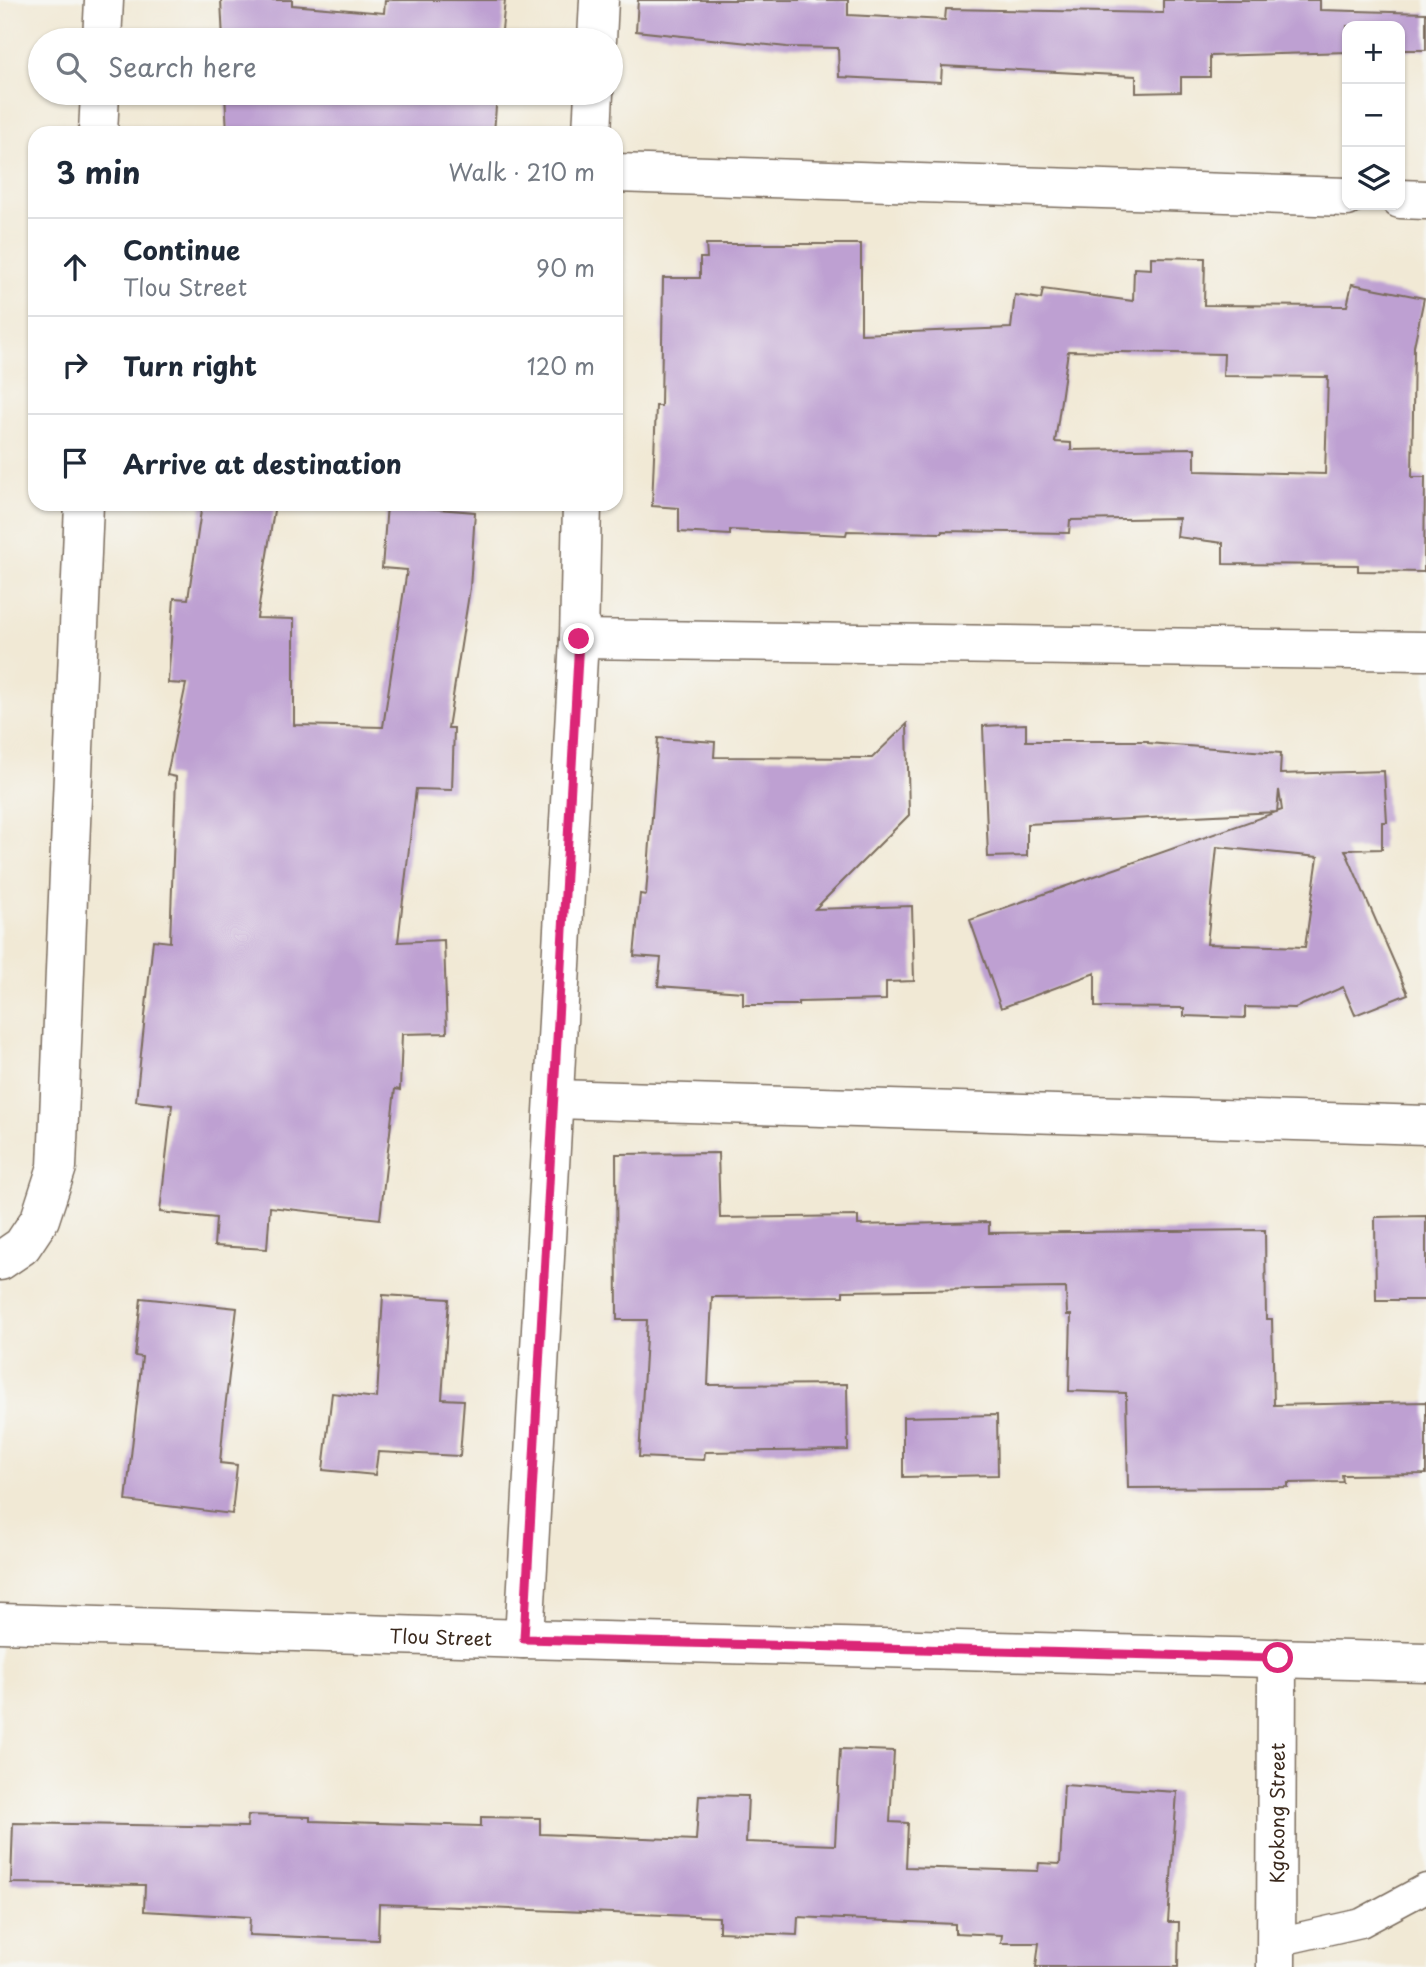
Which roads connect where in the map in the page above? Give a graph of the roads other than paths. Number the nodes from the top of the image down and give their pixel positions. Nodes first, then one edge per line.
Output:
1 (104, 0) edge
2 (599, 0) edge
3 (103, 28) edge
4 (598, 28) edge
5 (100, 105) edge
6 (593, 105) edge
7 (99, 126) edge
8 (592, 126) edge
9 (623, 173) edge
10 (1342, 197) edge
11 (1405, 199) edge
12 (1426, 200) edge
13 (84, 511) edge
14 (582, 511) edge
15 (579, 639) junction
16 (1426, 651) edge
17 (555, 1099) junction
18 (1426, 1125) edge
19 (0, 1261) edge
20 (0, 1623) edge
21 (524, 1639) junction
22 (1278, 1658) junction
23 (1426, 1662) edge
24 (1426, 1888) edge
25 (1276, 1954) edge

1 - 3 street
2 - 4 street
5 - 7 street
6 - 8 street
9 - 10 street
11 - 12 street
13 - 19 street
14 - 15 street
15 - 16 street
15 - 17 street
17 - 18 street
17 - 21 street
20 - 21 street, Tlou Street
21 - 22 street, Tlou Street
22 - 23 street, Tlou Street
22 - 25 street, Kgokong Street
24 - 25 lane

